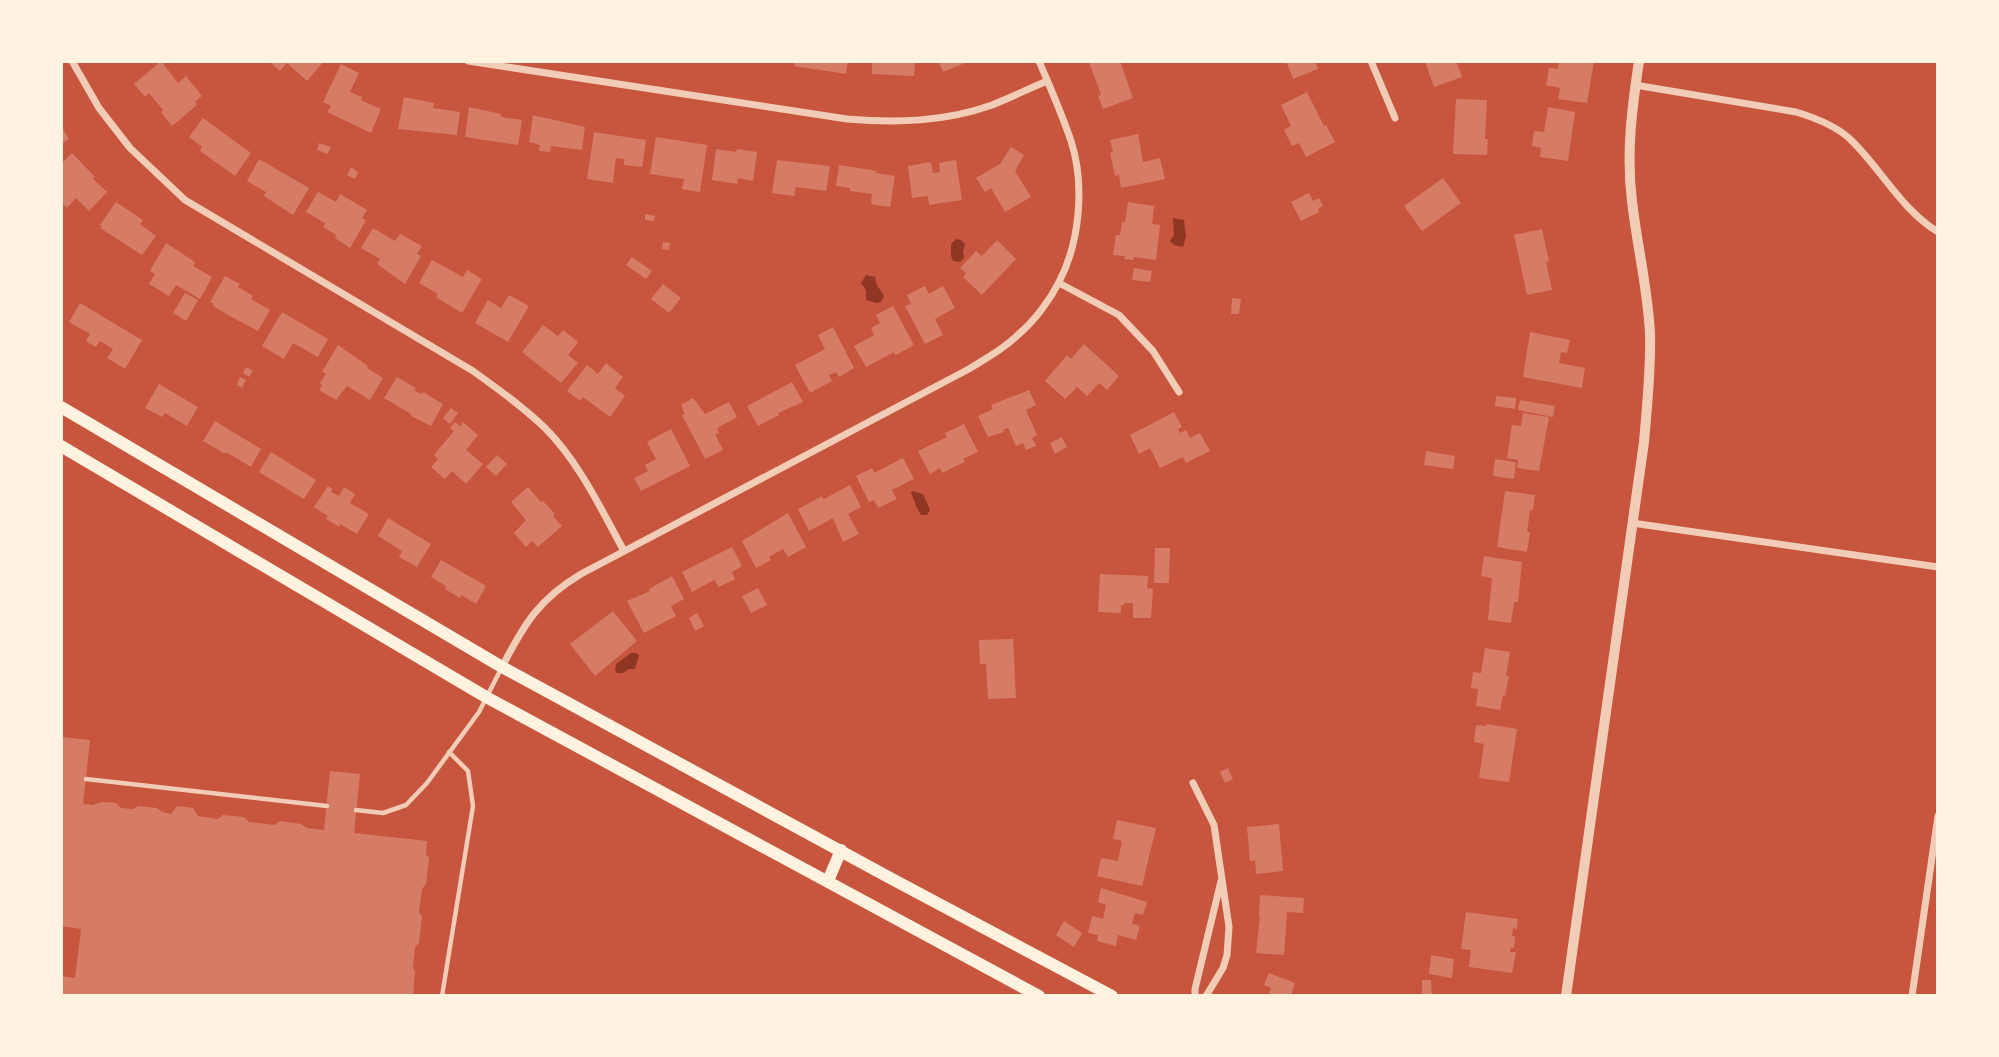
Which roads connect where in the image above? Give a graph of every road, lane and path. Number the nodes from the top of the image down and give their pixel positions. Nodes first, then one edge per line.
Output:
1 (72, 61) edge
2 (468, 61) edge
3 (1039, 61) edge
4 (1371, 61) edge
5 (1639, 61) edge
6 (1047, 81) junction
7 (1635, 85) junction
8 (1395, 118) dead end
9 (1938, 232) edge
10 (1059, 283) junction
11 (1179, 392) dead end
12 (61, 407) edge
13 (61, 446) edge
14 (1632, 523) junction
15 (624, 551) junction
16 (1938, 567) edge
17 (502, 667) junction
18 (486, 697) junction
19 (449, 752) junction
20 (86, 779) dead end
21 (1193, 783) dead end
22 (327, 806) dead end
23 (356, 810) dead end
24 (1938, 816) edge
25 (841, 850) junction
26 (1222, 877) junction
27 (828, 881) junction
28 (442, 996) edge
29 (1039, 996) edge
30 (1112, 996) edge
31 (1195, 996) edge
32 (1206, 996) edge
33 (1566, 996) edge
34 (1912, 996) edge

1 - 15 street
2 - 6 street
3 - 6 street
4 - 8 street
5 - 7 street
6 - 10 street
7 - 9 street
7 - 14 street
10 - 11 street
10 - 15 street
12 - 17 main road
13 - 18 main road
14 - 16 street
14 - 33 street
15 - 17 street
17 - 18 lane
17 - 25 main road
18 - 19 lane
18 - 27 main road
19 - 23 lane
19 - 28 lane
20 - 22 lane
21 - 26 street
24 - 34 street
25 - 27 main road
25 - 30 main road
26 - 31 street
26 - 32 street
27 - 29 main road

